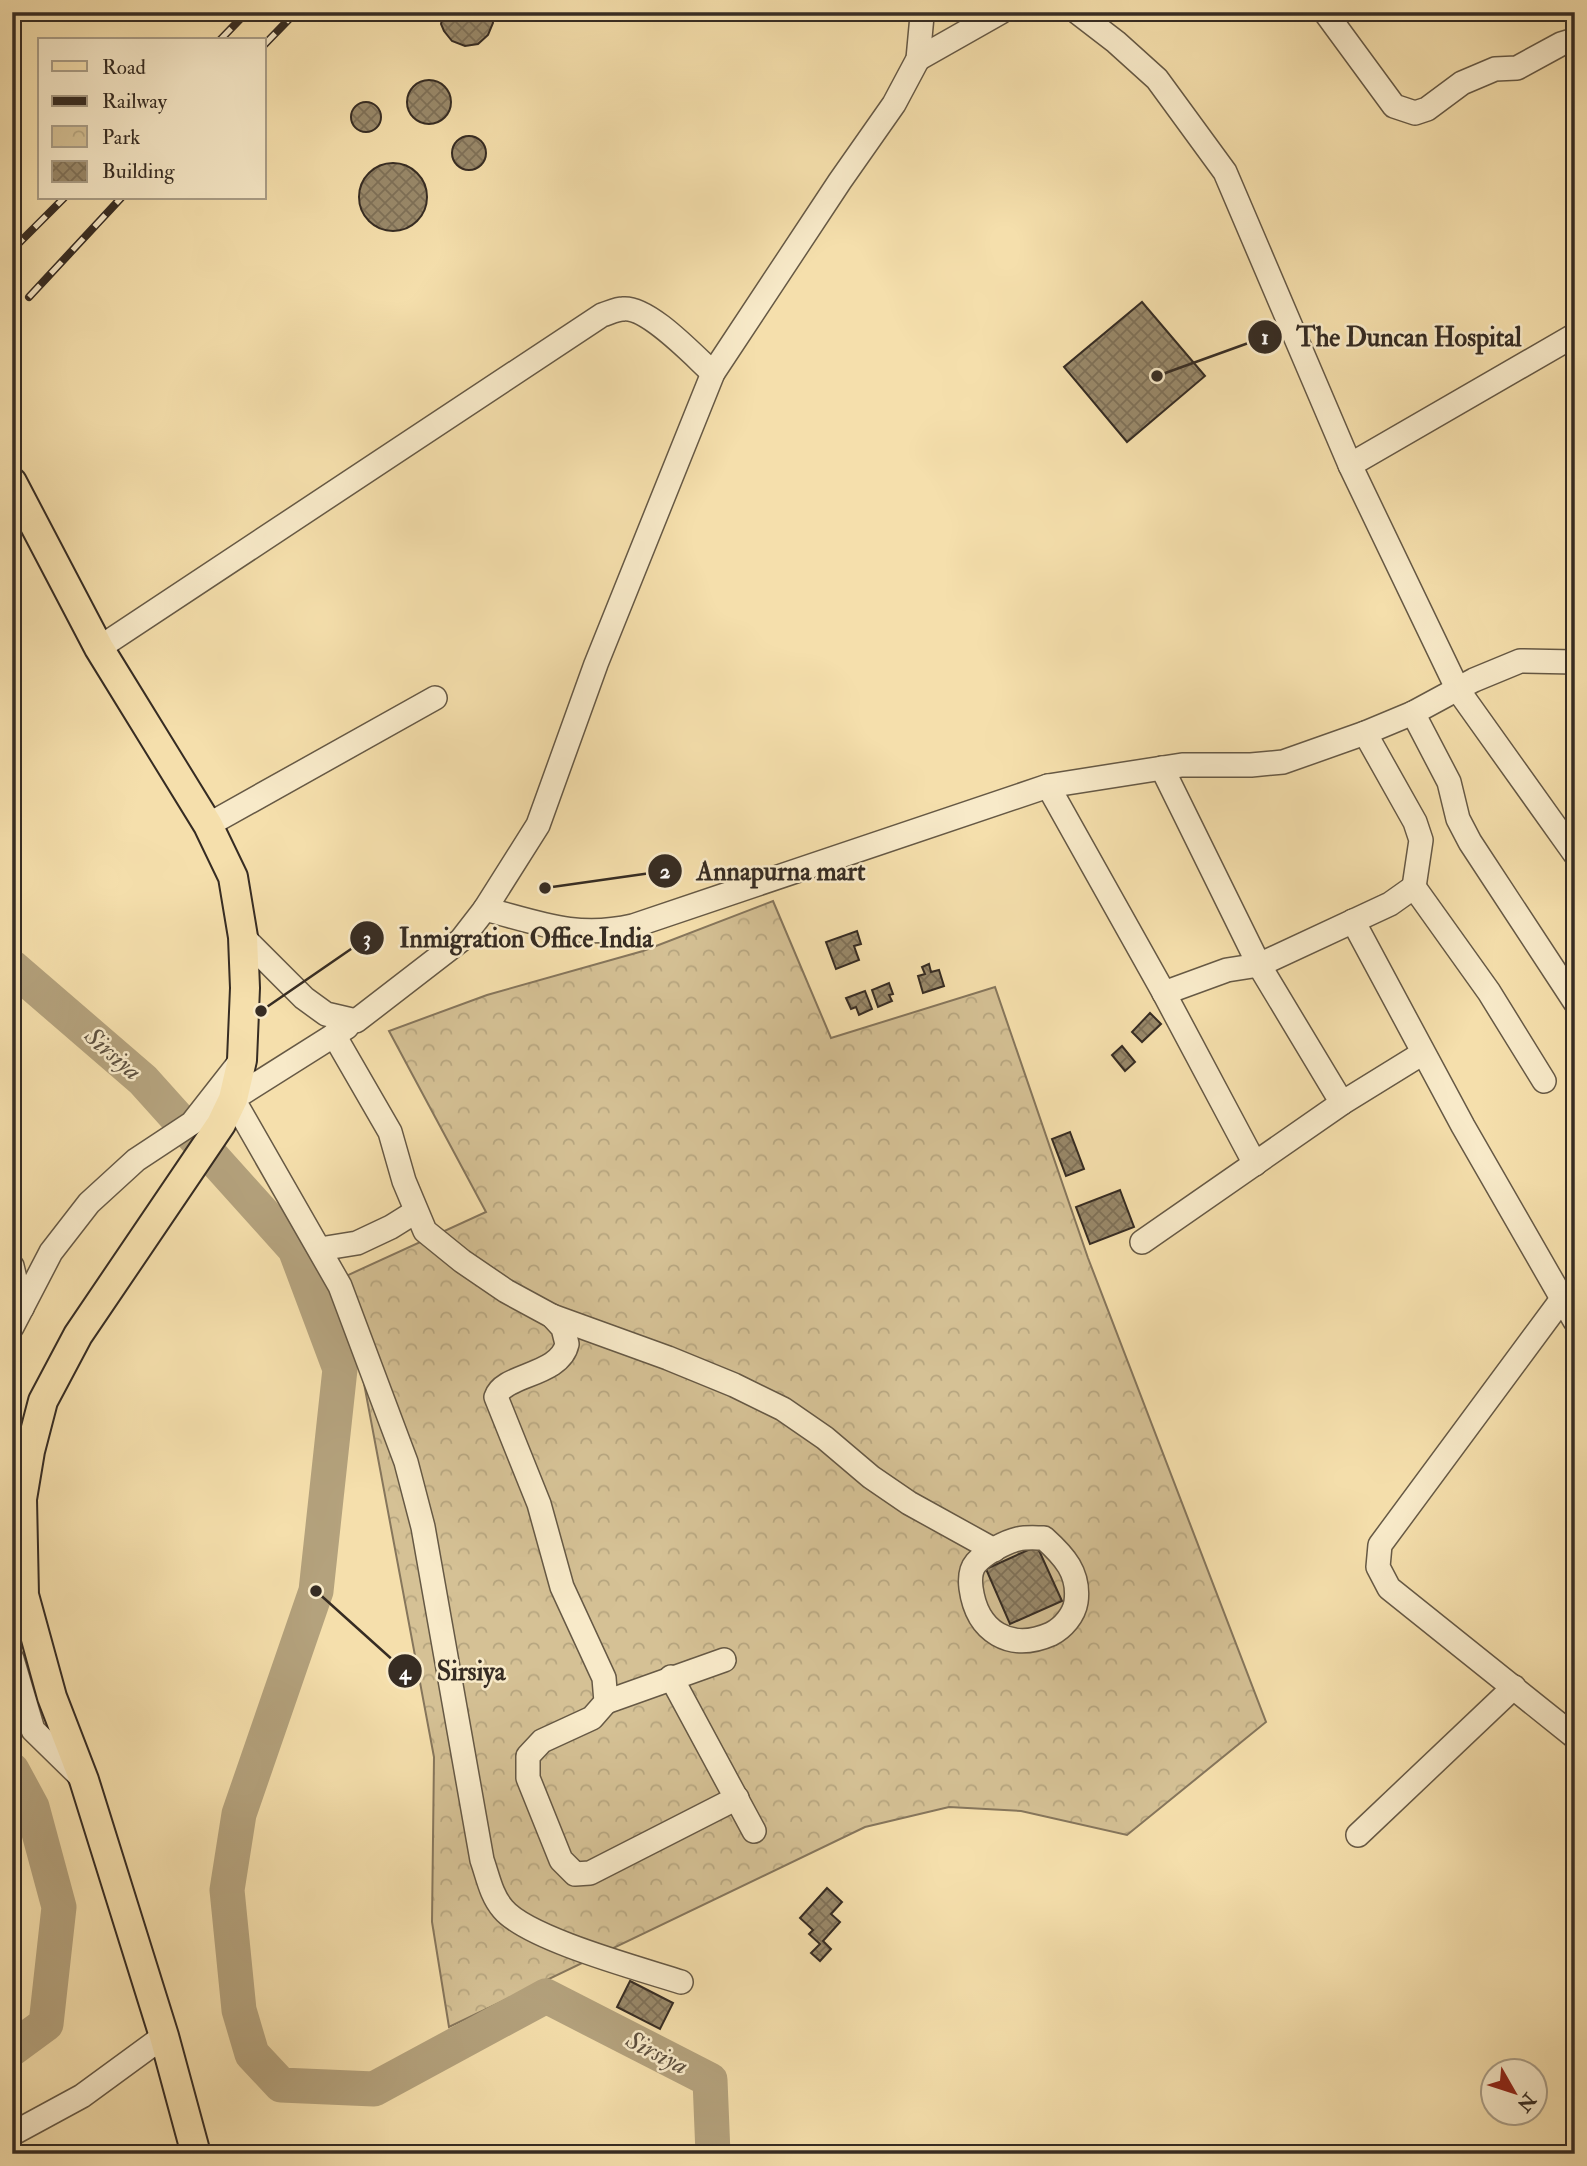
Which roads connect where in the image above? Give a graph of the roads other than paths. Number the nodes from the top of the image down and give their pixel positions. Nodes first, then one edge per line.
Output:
1 (920, 12) edge
2 (1001, 12) edge
3 (1077, 12) edge
4 (1325, 12) edge
5 (1575, 43) edge
6 (918, 59) junction
7 (1575, 335) edge
8 (713, 373) junction
9 (1350, 465) junction
10 (13, 485) edge
11 (99, 648) junction
12 (1575, 662) edge
13 (1458, 690) junction
14 (435, 698) dead end
15 (1413, 713) junction
16 (1365, 733) junction
17 (1162, 768) junction
18 (1048, 786) junction
19 (208, 825) junction
20 (1575, 855) edge
21 (1414, 887) junction
22 (485, 909) junction
23 (1353, 921) junction
24 (243, 937) junction
25 (1259, 965) junction
26 (1164, 993) junction
27 (1575, 1002) edge
28 (356, 1021) junction
29 (334, 1035) junction
30 (1423, 1053) junction
31 (242, 1060) junction
32 (1545, 1081) dead end
33 (1342, 1103) junction
34 (227, 1111) junction
35 (1255, 1164) junction
36 (415, 1212) junction
37 (1142, 1242) dead end
38 (320, 1249) junction
39 (12, 1266) edge
40 (1562, 1299) junction
41 (552, 1316) junction
42 (17, 1318) edge
43 (1575, 1321) edge
44 (994, 1550) junction
45 (12, 1658) edge
46 (724, 1660) dead end
47 (671, 1677) junction
48 (1514, 1687) junction
49 (606, 1702) junction
50 (1575, 1737) edge
51 (84, 1780) junction
52 (737, 1798) junction
53 (754, 1831) dead end
54 (1358, 1835) dead end
55 (681, 1982) dead end
56 (164, 2036) junction
57 (12, 2134) edge
58 (196, 2154) edge

1 - 6 street
2 - 6 street
3 - 9 street
4 - 5 street
6 - 8 street
7 - 9 street
8 - 11 street
8 - 22 street
9 - 13 street
10 - 11 main road
11 - 19 main road
12 - 13 street
13 - 15 street
13 - 20 street
14 - 19 street
15 - 16 street
15 - 27 street
16 - 17 street
16 - 21 street
17 - 18 street
17 - 25 street
18 - 22 street
18 - 26 street
19 - 24 main road
21 - 23 street
21 - 32 street
22 - 28 street
23 - 25 street
23 - 30 street
24 - 28 street
24 - 31 main road
25 - 26 street
25 - 33 street
26 - 35 street
28 - 29 street
29 - 34 street
29 - 36 street
30 - 33 street
30 - 40 street
31 - 34 main road
31 - 42 street
33 - 35 street
34 - 38 street
34 - 51 main road
35 - 37 street
36 - 38 street
36 - 41 street
38 - 55 street
39 - 42 street
40 - 43 street
40 - 48 street
41 - 44 street
41 - 49 street
44 - 44 street
45 - 51 street
46 - 47 street
47 - 49 street
47 - 52 street
48 - 50 street
48 - 54 street
49 - 52 street
51 - 56 main road
52 - 53 street
56 - 57 street
56 - 58 main road

